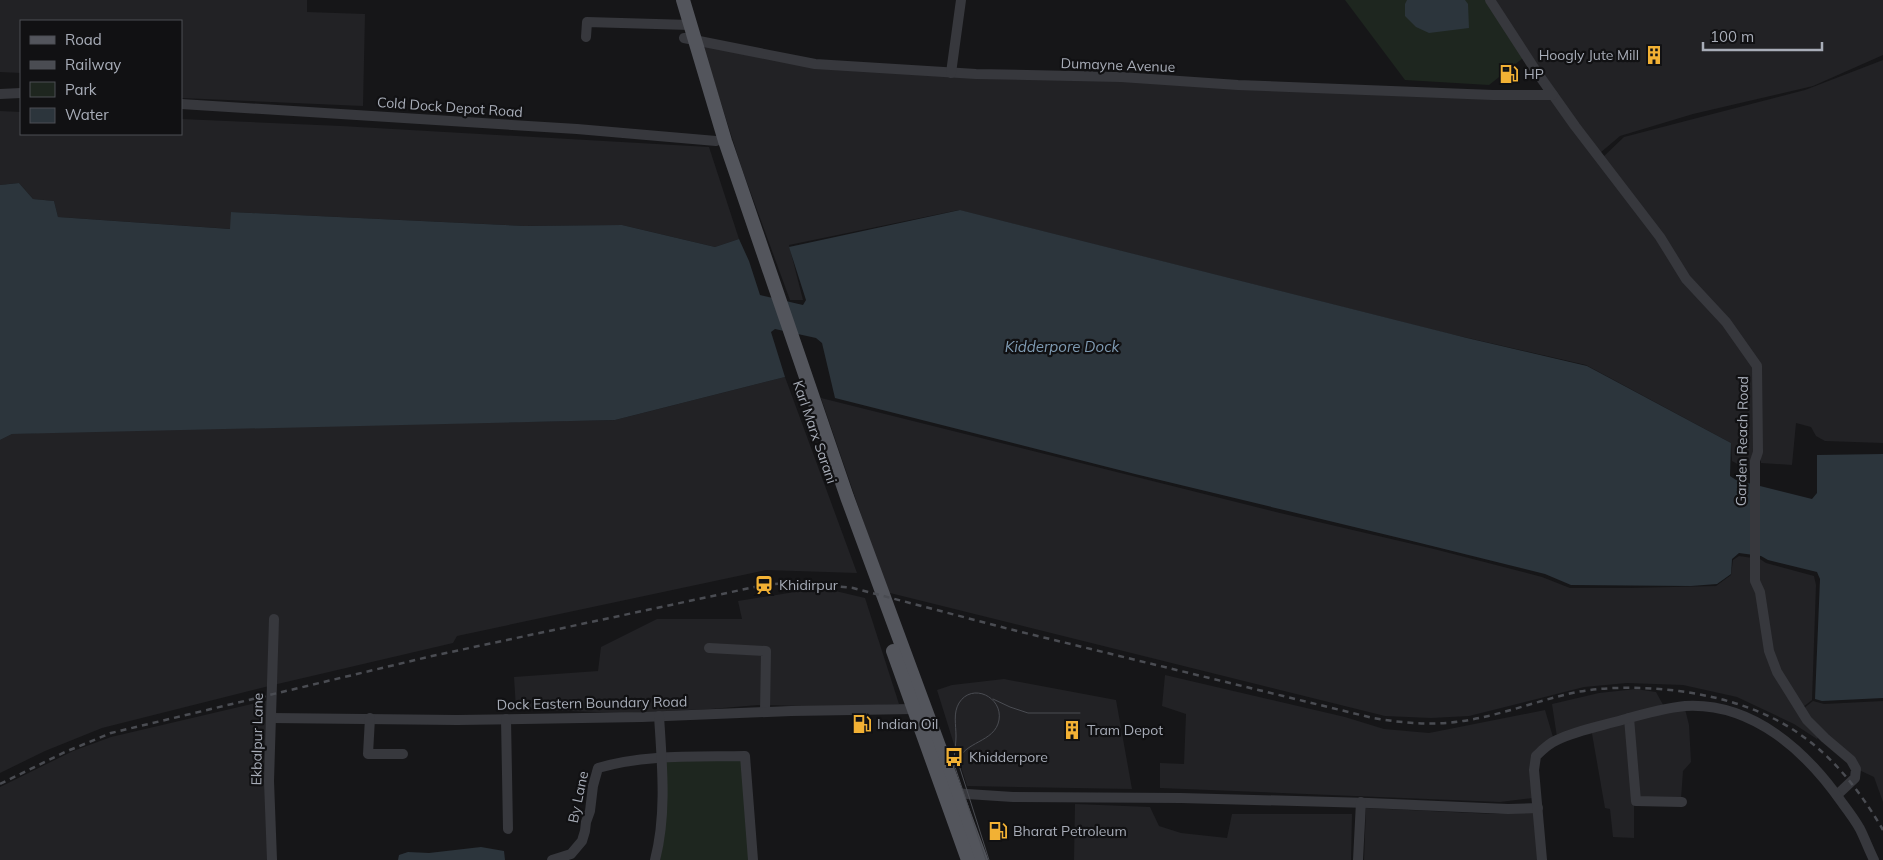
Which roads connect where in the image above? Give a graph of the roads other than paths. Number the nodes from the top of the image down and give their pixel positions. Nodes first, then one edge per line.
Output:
1 (673, 0) edge
2 (682, 0) edge
3 (961, 0) edge
4 (1490, 0) edge
5 (687, 32) junction
6 (586, 37) dead end
7 (951, 73) junction
8 (20, 92) edge
9 (0, 94) edge
10 (1553, 95) junction
11 (182, 104) edge
12 (716, 141) junction
13 (766, 275) junction
14 (792, 349) junction
15 (274, 619) dead end
16 (709, 648) dead end
17 (914, 709) junction
18 (765, 712) junction
19 (659, 716) junction
20 (272, 718) junction
21 (370, 718) junction
22 (1629, 718) junction
23 (506, 719) junction
24 (403, 754) dead end
25 (662, 758) junction
26 (954, 793) junction
27 (1837, 794) junction
28 (1361, 802) junction
29 (1682, 802) dead end
30 (1538, 808) junction
31 (508, 829) dead end
32 (272, 860) edge
33 (552, 860) edge
34 (655, 860) edge
35 (753, 860) edge
36 (968, 860) edge
37 (981, 860) edge
38 (1358, 860) edge
39 (1542, 860) edge
40 (1874, 860) edge

1 - 5 main road, Karl Marx Sarani
2 - 5 main road
3 - 7 street
4 - 10 street, Garden Reach Road
5 - 6 street, Dumayne Avenue
5 - 7 street, Dumayne Avenue
5 - 12 main road, Karl Marx Sarani
5 - 13 main road
7 - 10 street, Dumayne Avenue
8 - 9 street
10 - 27 street, Garden Reach Road
11 - 12 street, Cold Dock Depot Road
12 - 13 main road, Karl Marx Sarani
13 - 14 main road, Karl Marx Sarani
14 - 17 main road, Karl Marx Sarani
14 - 26 main road
15 - 20 street, Ekbalpur Lane
16 - 18 street
17 - 18 street, Dock Eastern Boundary Road
17 - 26 main road, Karl Marx Sarani
18 - 19 street, Dock Eastern Boundary Road
19 - 23 street, Dock Eastern Boundary Road
19 - 25 street
20 - 21 street, Dock Eastern Boundary Road
20 - 32 street, Ekbalpur Lane
21 - 23 street, Dock Eastern Boundary Road
21 - 24 street
22 - 27 street
22 - 29 street
22 - 30 street
23 - 31 street
25 - 33 street, By Lane
25 - 34 street
25 - 35 street
26 - 28 street
26 - 36 main road, Karl Marx Sarani
26 - 37 main road
27 - 40 street
28 - 30 street
28 - 38 street
30 - 39 street

